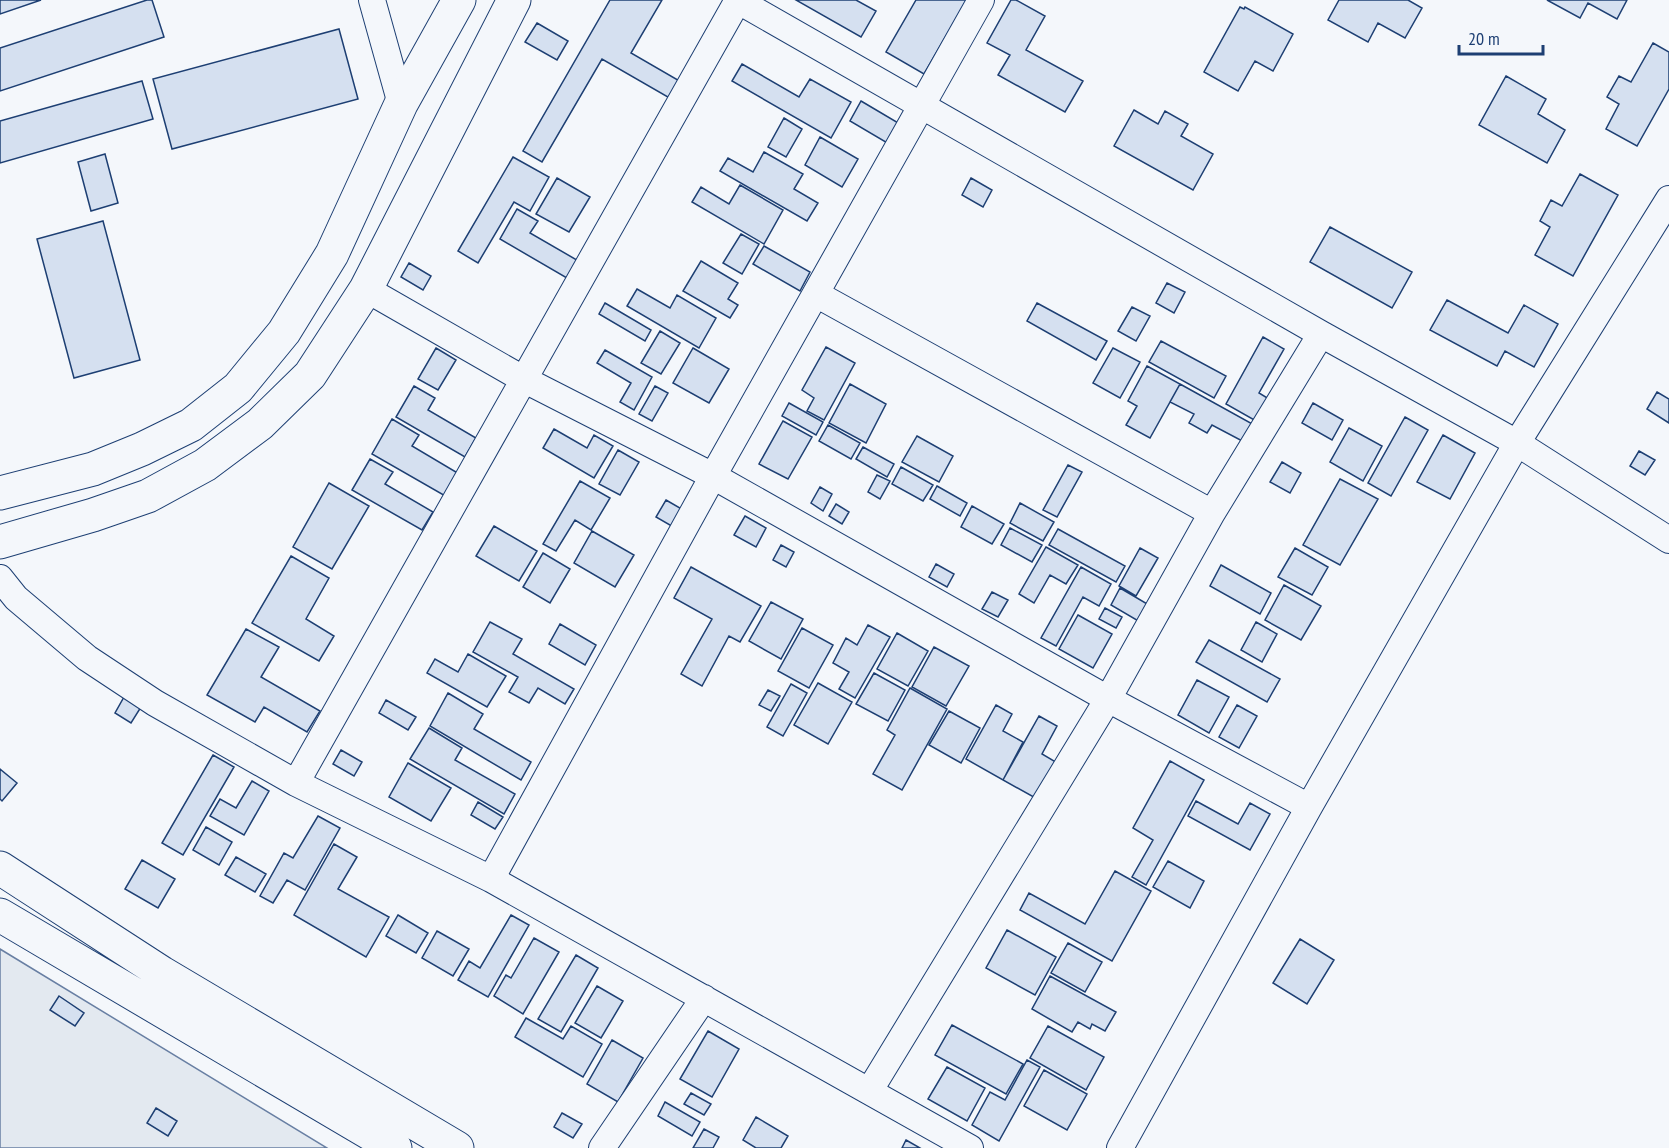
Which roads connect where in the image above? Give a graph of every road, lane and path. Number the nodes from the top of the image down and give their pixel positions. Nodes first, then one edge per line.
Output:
1 (372, 0) edge
2 (459, 0) edge
3 (514, 0) edge
4 (737, 0) edge
5 (981, 0) edge
6 (401, 104) junction
7 (922, 105) junction
8 (1669, 199) edge
9 (366, 289) junction
10 (816, 294) junction
11 (302, 303) junction
12 (345, 323) junction
13 (1321, 334) junction
14 (523, 379) junction
15 (1517, 444) junction
16 (713, 476) junction
17 (0, 494) edge
18 (1212, 513) junction
19 (1669, 540) edge
20 (0, 542) edge
21 (0, 578) edge
22 (1108, 699) junction
23 (296, 783) junction
24 (1309, 807) junction
25 (0, 868) edge
26 (490, 879) junction
27 (0, 915) edge
28 (704, 998) junction
29 (870, 1090) junction
30 (395, 1148) edge
31 (457, 1148) edge
32 (602, 1148) edge
33 (970, 1148) edge
34 (1120, 1148) edge

1 - 6 street
2 - 6 main road
3 - 9 main road
4 - 7 street
4 - 14 street
5 - 7 street
6 - 11 main road
7 - 10 street
7 - 13 street
8 - 15 street
9 - 12 main road
9 - 14 street
10 - 16 street
10 - 18 street
11 - 12 main road
11 - 17 main road
12 - 20 main road
13 - 15 street
13 - 18 street
14 - 16 street
14 - 23 street
15 - 19 street
15 - 24 street
16 - 22 street
16 - 26 street
18 - 22 street
21 - 23 street
22 - 24 street
22 - 29 street
23 - 26 street
24 - 34 street
25 - 31 main road
26 - 28 street
27 - 30 main road
28 - 29 street
28 - 32 street
29 - 33 street

